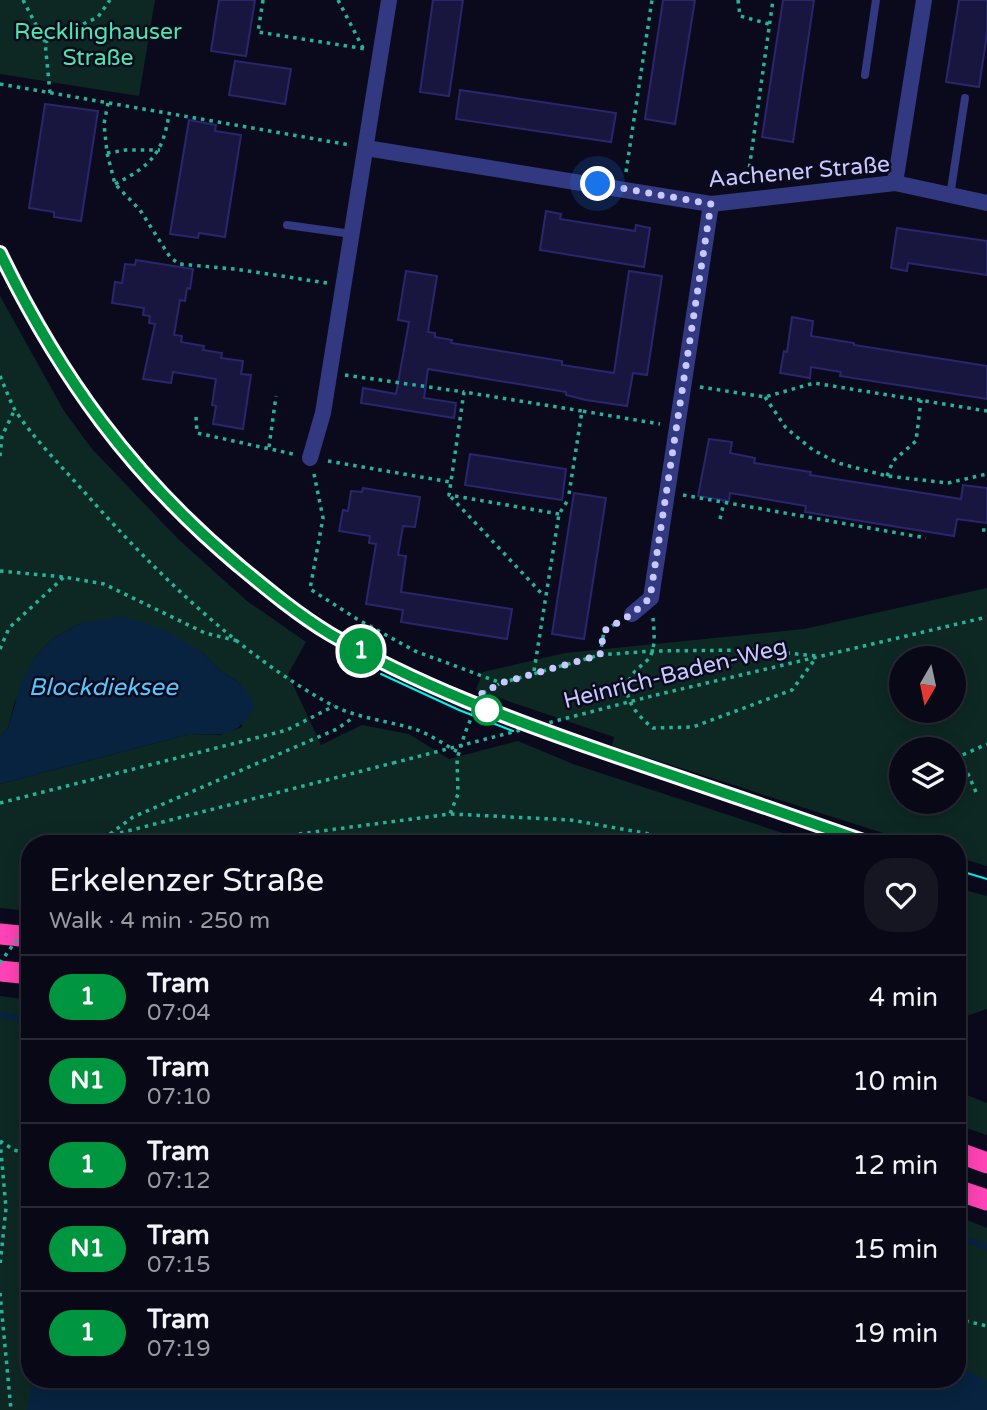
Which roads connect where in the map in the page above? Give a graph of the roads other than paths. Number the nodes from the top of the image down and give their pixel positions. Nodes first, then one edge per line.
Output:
1 (389, 0) edge
2 (876, 0) edge
3 (924, 0) edge
4 (865, 75) dead end
5 (965, 98) dead end
6 (366, 148) junction
7 (895, 183) junction
8 (950, 196) junction
9 (987, 203) edge
10 (711, 204) junction
11 (287, 225) dead end
12 (352, 234) junction
13 (310, 458) road end
14 (632, 614) road end
15 (0, 934) edge
16 (21, 936) edge
17 (0, 971) edge
18 (21, 973) edge
19 (966, 1155) edge
20 (987, 1163) edge
21 (966, 1193) edge
22 (987, 1200) edge

1 - 6 street
2 - 4 lane
3 - 7 street
5 - 8 lane
6 - 10 street, Aachener Straße
6 - 12 street
7 - 8 street, Aachener Straße
7 - 10 street, Aachener Straße
8 - 9 street, Aachener Straße
10 - 14 street
11 - 12 lane
12 - 13 street
15 - 16 highway
17 - 18 highway
19 - 20 highway
21 - 22 highway

